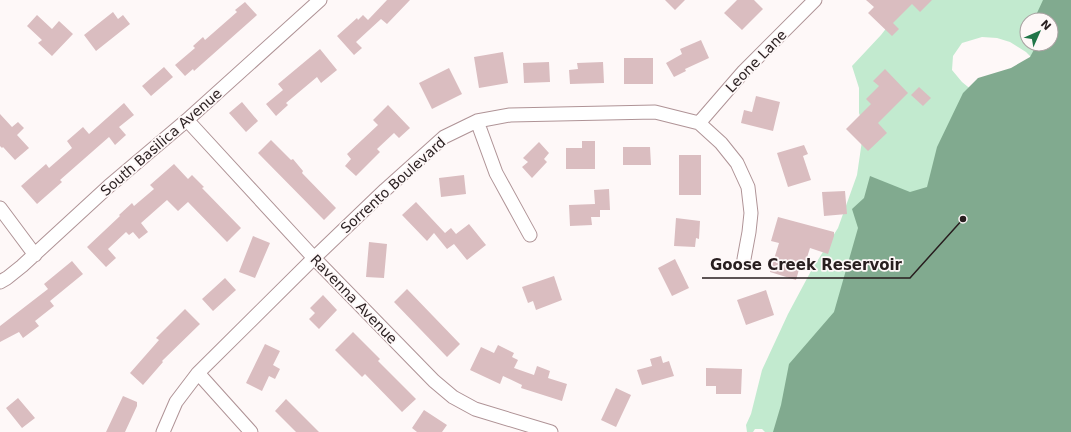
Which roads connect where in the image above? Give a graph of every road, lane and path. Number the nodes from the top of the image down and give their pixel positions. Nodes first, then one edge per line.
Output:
1 (320, 0) edge
2 (815, 0) edge
3 (188, 120) junction
4 (477, 121) junction
5 (699, 124) junction
6 (0, 208) edge
7 (530, 235) dead end
8 (35, 255) junction
9 (314, 258) junction
10 (744, 259) dead end
11 (0, 282) edge
12 (198, 373) junction
13 (163, 432) edge
14 (251, 432) edge
15 (551, 432) edge

1 - 3 street, South Basilica Avenue
2 - 5 street, Leone Lane
3 - 8 street, South Basilica Avenue
3 - 9 street, Ravenna Avenue
4 - 5 street, Sorrento Boulevard
4 - 7 street
4 - 9 street, Sorrento Boulevard
5 - 10 street, Sorrento Boulevard
6 - 8 street
8 - 11 street, South Basilica Avenue
9 - 12 street, Sorrento Boulevard
9 - 15 street, Ravenna Avenue
12 - 13 street, Sorrento Boulevard
12 - 14 street

